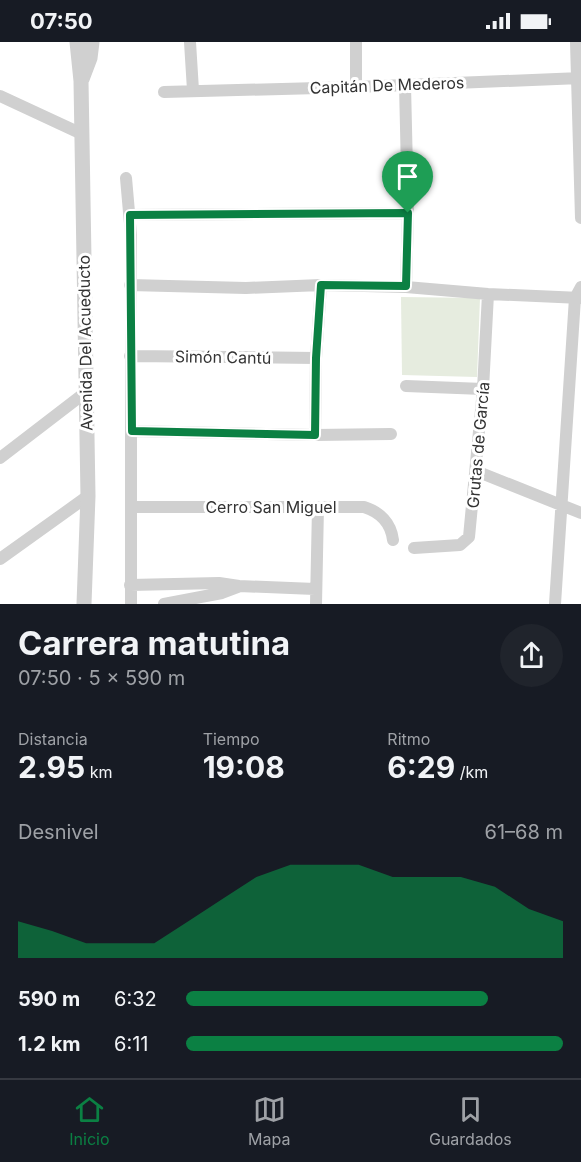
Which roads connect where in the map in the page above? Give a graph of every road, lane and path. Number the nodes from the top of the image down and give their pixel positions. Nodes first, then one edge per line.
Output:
1 (77, 42) edge
2 (92, 42) edge
3 (190, 42) edge
4 (356, 42) edge
5 (576, 42) edge
6 (579, 78) edge
7 (81, 81) junction
8 (405, 85) junction
9 (356, 87) junction
10 (193, 90) junction
11 (164, 92) dead end
12 (0, 96) edge
13 (82, 134) junction
14 (126, 178) dead end
15 (408, 213) junction
16 (130, 215) junction
17 (581, 219) edge
18 (130, 285) junction
19 (321, 285) junction
20 (406, 286) junction
21 (488, 294) junction
22 (579, 294) edge
23 (130, 356) junction
24 (316, 358) junction
25 (406, 386) dead end
26 (483, 389) junction
27 (86, 392) junction
28 (132, 431) junction
29 (391, 434) dead end
30 (315, 435) junction
31 (0, 458) edge
32 (476, 471) junction
33 (88, 496) junction
34 (561, 506) junction
35 (131, 507) junction
36 (318, 507) junction
37 (581, 513) edge
38 (393, 540) dead end
39 (414, 548) dead end
40 (0, 559) edge
41 (130, 585) junction
42 (239, 586) junction
43 (315, 589) junction
44 (84, 604) edge
45 (131, 604) edge
46 (164, 604) edge
47 (316, 604) edge
48 (555, 604) edge

1 - 7 street, Avenida Del Acueducto
2 - 7 street, Avenida Del Acueducto
3 - 10 street
4 - 9 street
5 - 6 street
6 - 8 street, Capitán De Mederos
6 - 17 street
7 - 13 street, Avenida Del Acueducto
8 - 9 street, Capitán De Mederos
8 - 15 street
9 - 10 street, Capitán De Mederos
10 - 11 street, Capitán De Mederos
12 - 13 street
13 - 27 street, Avenida Del Acueducto
14 - 16 street
15 - 16 street
15 - 20 street
16 - 18 street
18 - 19 street
18 - 23 street
19 - 20 street
19 - 24 street
20 - 21 street
21 - 22 street
21 - 26 street, Grutas de García
22 - 34 street
23 - 24 street, Simón Cantú
23 - 28 street
24 - 30 street
25 - 26 street
26 - 32 street, Grutas de García
27 - 31 street
27 - 33 street, Avenida Del Acueducto
28 - 30 street
28 - 35 street
29 - 30 street
32 - 34 street
32 - 39 street, Grutas de García
33 - 40 street
33 - 44 street, Avenida Del Acueducto
34 - 37 street
34 - 48 street
35 - 36 street, Cerro San Miguel
35 - 41 street
36 - 38 street, Cerro San Miguel
36 - 43 street
41 - 42 street
41 - 45 street
42 - 43 street
42 - 46 street
43 - 47 street

